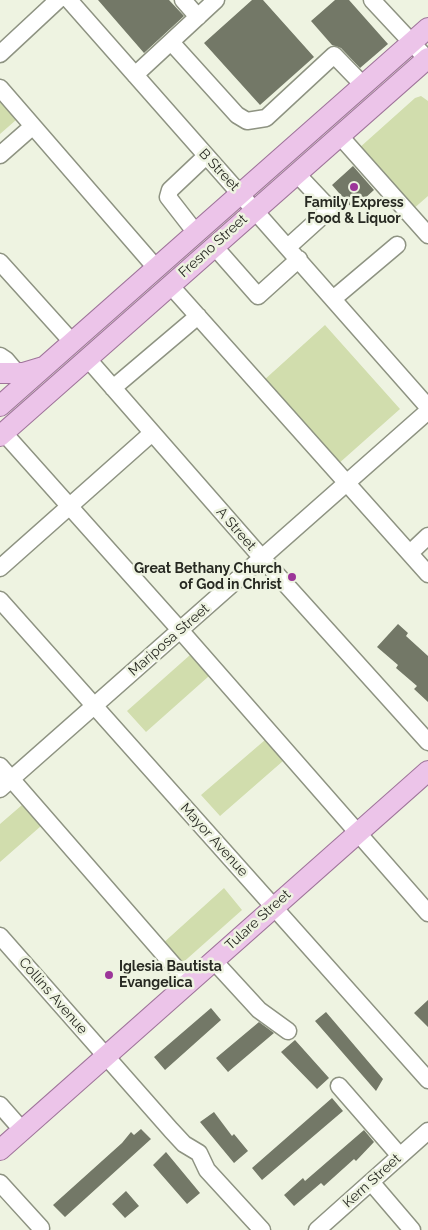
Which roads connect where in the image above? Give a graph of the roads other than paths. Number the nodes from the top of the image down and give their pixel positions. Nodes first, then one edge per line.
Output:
1 (58, 0) edge
2 (69, 0) edge
3 (183, 0) edge
4 (216, 0) edge
5 (372, 0) edge
6 (198, 17) junction
7 (428, 28) edge
8 (171, 42) junction
9 (412, 43) junction
10 (0, 54) edge
11 (428, 59) edge
12 (135, 75) junction
13 (364, 86) junction
14 (0, 88) edge
15 (33, 126) junction
16 (339, 135) junction
17 (0, 155) edge
18 (206, 156) junction
19 (296, 173) junction
20 (240, 193) junction
21 (255, 209) junction
22 (196, 233) junction
23 (428, 235) edge
24 (397, 245) dead end
25 (214, 246) junction
26 (294, 253) junction
27 (0, 262) edge
28 (156, 269) junction
29 (170, 284) junction
30 (333, 299) junction
31 (198, 316) junction
32 (73, 343) junction
33 (0, 356) edge
34 (87, 358) junction
35 (47, 366) junction
36 (8, 373) edge
37 (113, 388) junction
38 (2, 400) edge
39 (428, 407) edge
40 (428, 411) edge
41 (1, 430) edge
42 (152, 433) junction
43 (347, 483) junction
44 (70, 507) junction
45 (428, 536) edge
46 (410, 553) junction
47 (262, 558) junction
48 (0, 568) edge
49 (428, 574) edge
50 (0, 600) edge
51 (180, 630) junction
52 (94, 706) junction
53 (428, 742) edge
54 (0, 766) edge
55 (428, 771) edge
56 (6, 784) edge
57 (358, 833) junction
58 (273, 906) junction
59 (428, 913) edge
60 (0, 936) edge
61 (214, 961) junction
62 (189, 983) junction
63 (288, 1031) dead end
64 (105, 1056) junction
65 (428, 1080) edge
66 (339, 1086) dead end
67 (0, 1104) edge
68 (22, 1130) junction
69 (428, 1132) edge
70 (0, 1150) edge
71 (400, 1156) junction
72 (371, 1182) junction
73 (0, 1183) edge
74 (41, 1228) dead end
75 (262, 1230) edge
76 (317, 1230) edge
77 (412, 1230) edge

1 - 10 street
2 - 12 street, B Street
3 - 6 street
4 - 6 street
5 - 9 street
6 - 8 street
7 - 9 main road, Fresno Street
8 - 12 street
8 - 13 street
9 - 11 street
9 - 13 main road, Fresno Street
11 - 16 main road, Fresno Street
12 - 18 street, B Street
13 - 20 main road, Fresno Street
14 - 15 street
15 - 17 street
15 - 28 street
16 - 19 main road, Fresno Street
16 - 23 street
18 - 20 street, B Street
18 - 22 street
19 - 21 main road, Fresno Street
19 - 26 street
20 - 21 street, B Street
20 - 22 main road, Fresno Street
21 - 25 main road, Fresno Street
21 - 26 street, B Street
22 - 28 main road, Fresno Street
24 - 30 street
25 - 26 street
25 - 29 main road, Fresno Street
26 - 30 street, B Street
27 - 32 street
28 - 32 main road, Fresno Street
29 - 31 street
29 - 34 main road, Fresno Street
30 - 39 street, B Street
31 - 37 street
31 - 43 street
32 - 35 main road, Fresno Street
33 - 36 street
34 - 37 street, A Street
34 - 41 main road, Fresno Street
35 - 36 main road
35 - 38 main road, Fresno Street
37 - 42 street, A Street
38 - 41 main road
40 - 43 street, Mariposa Street
41 - 44 street
42 - 44 street
42 - 47 street, A Street
43 - 46 street
43 - 47 street, Mariposa Street
44 - 48 street
44 - 51 street
45 - 46 street
46 - 49 street
47 - 51 street, Mariposa Street
47 - 53 street, A Street
50 - 52 street, Mayor Avenue
51 - 52 street, Mariposa Street
51 - 57 street
52 - 56 street, Mariposa Street
52 - 58 street, Mayor Avenue
54 - 56 street
55 - 57 main road, Tulare Street
56 - 62 street
57 - 58 main road, Tulare Street
57 - 59 street
58 - 61 main road, Tulare Street
58 - 65 street, Mayor Avenue
60 - 64 street, Collins Avenue
61 - 62 main road, Tulare Street
61 - 63 street
62 - 64 main road, Tulare Street
64 - 68 main road, Tulare Street
64 - 75 street, Collins Avenue
66 - 71 street
67 - 68 street
68 - 70 main road, Tulare Street
69 - 71 street, Kern Street
71 - 72 street, Kern Street
72 - 76 street, Kern Street
72 - 77 street
73 - 74 street

